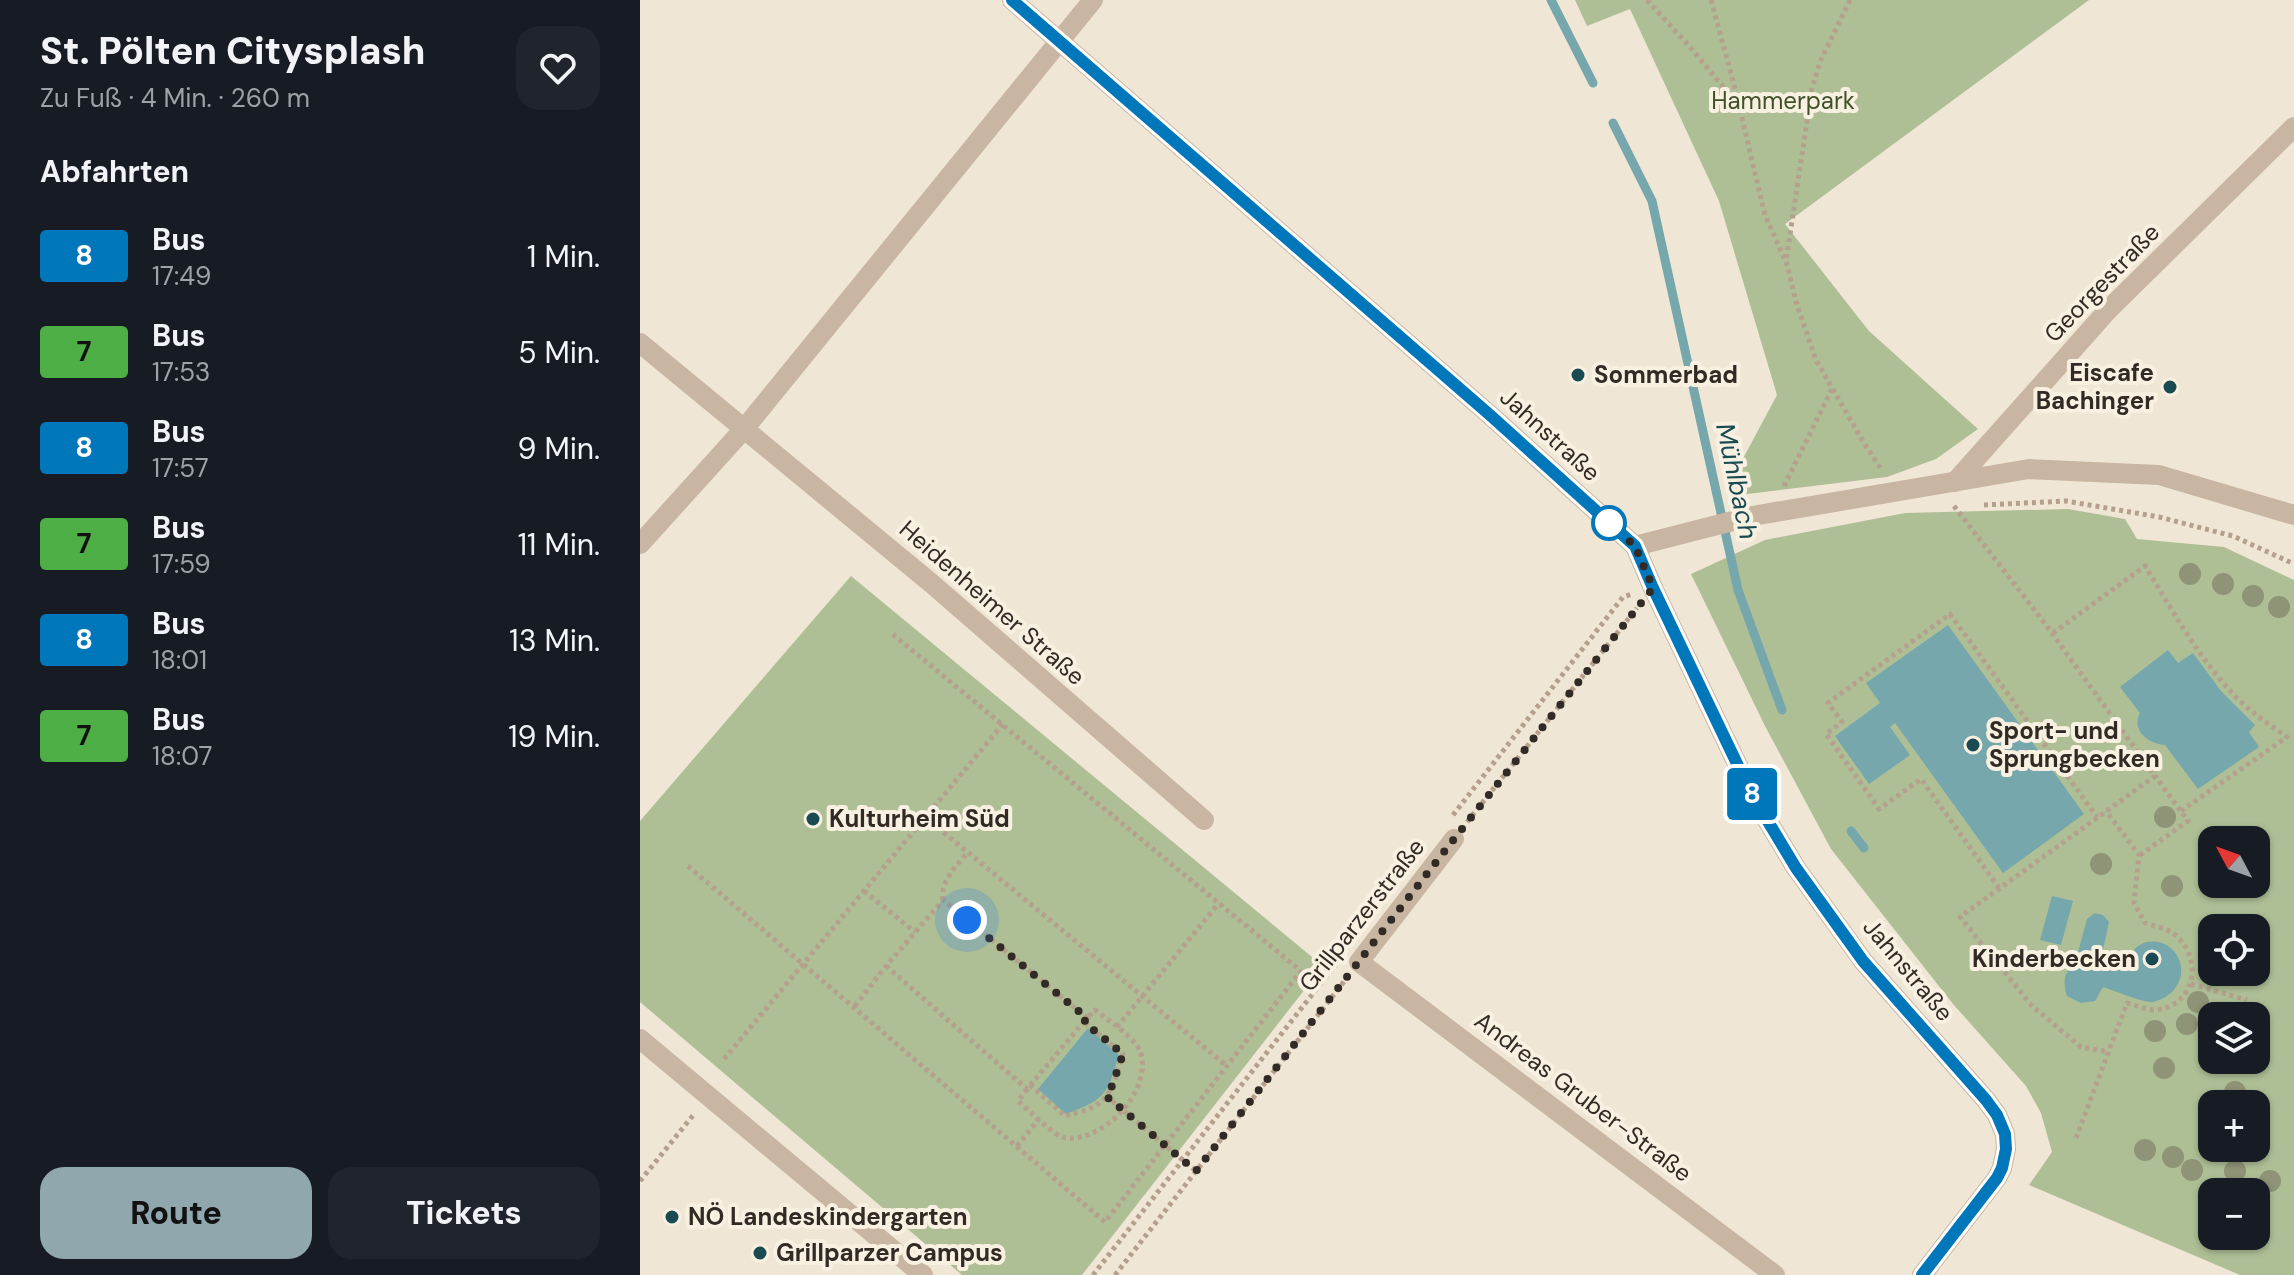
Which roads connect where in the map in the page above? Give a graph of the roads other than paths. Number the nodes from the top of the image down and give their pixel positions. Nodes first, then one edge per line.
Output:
1 (1012, 0) edge
2 (1093, 0) edge
3 (1060, 39) junction
4 (2294, 127) edge
5 (640, 343) edge
6 (744, 429) junction
7 (1955, 482) junction
8 (2294, 515) edge
9 (640, 544) edge
10 (1635, 546) junction
11 (1204, 820) dead end
12 (1454, 839) road end
13 (1359, 962) joint
14 (640, 1039) edge
15 (923, 1275) edge
16 (1775, 1275) edge
17 (1922, 1275) edge

1 - 3 street, Jahnstraße
2 - 3 street
3 - 6 street
3 - 10 street, Jahnstraße
4 - 7 street, Georgestraße
5 - 6 street, Heidenheimer Straße
6 - 9 street
6 - 11 street, Heidenheimer Straße
7 - 8 street
7 - 10 street
10 - 17 street, Jahnstraße
12 - 13 street, Grillparzerstraße
13 - 16 street, Andreas Gruber-Straße
14 - 15 street

